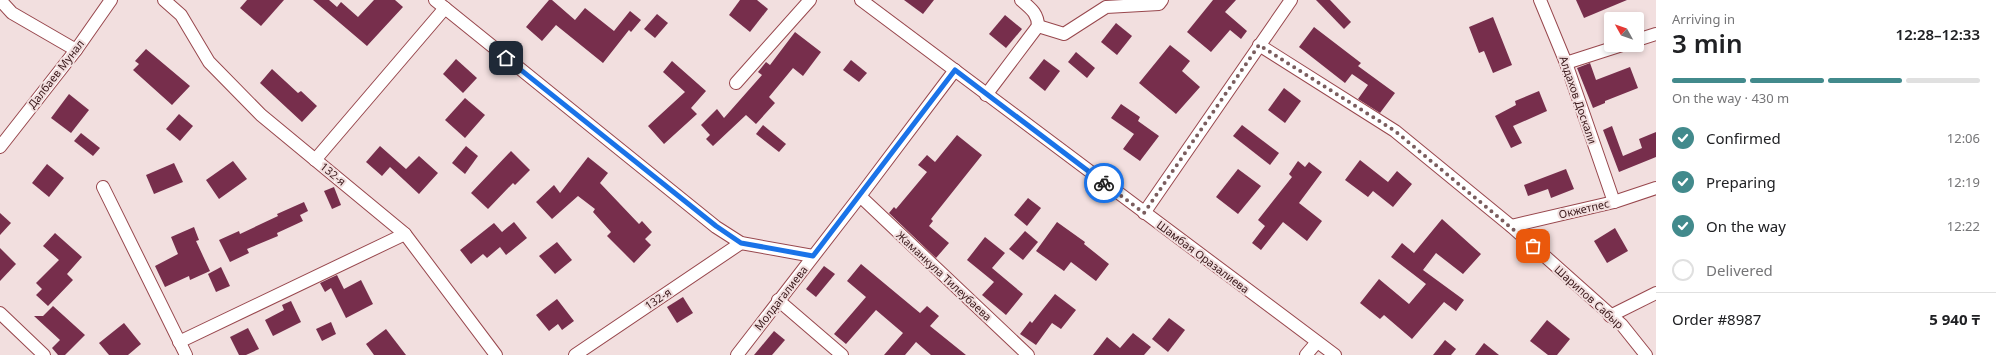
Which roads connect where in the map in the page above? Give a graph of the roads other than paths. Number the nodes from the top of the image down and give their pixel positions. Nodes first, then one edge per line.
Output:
1 (0, 0) edge
2 (111, 0) edge
3 (164, 0) edge
4 (435, 0) edge
5 (810, 0) edge
6 (861, 0) edge
7 (1020, 0) edge
8 (1162, 0) edge
9 (1291, 0) edge
10 (1540, 0) edge
11 (445, 8) junction
12 (1038, 26) junction
13 (1656, 34) edge
14 (1644, 38) edge
15 (1259, 45) junction
16 (76, 50) junction
17 (1604, 50) edge
18 (1566, 62) junction
19 (955, 70) junction
20 (736, 83) dead end
21 (986, 95) junction
22 (0, 147) edge
23 (315, 160) junction
24 (103, 187) dead end
25 (1656, 188) edge
26 (860, 196) junction
27 (1614, 202) junction
28 (1144, 213) junction
29 (1512, 226) junction
30 (405, 234) junction
31 (741, 243) junction
32 (813, 256) junction
33 (1656, 293) edge
34 (778, 300) junction
35 (0, 313) edge
36 (1610, 316) junction
37 (178, 342) junction
38 (1317, 342) junction
39 (44, 355) edge
40 (186, 355) edge
41 (496, 355) edge
42 (575, 355) edge
43 (737, 355) edge
44 (842, 355) edge
45 (1028, 355) edge
46 (1306, 355) edge
47 (1335, 355) edge
48 (1646, 355) edge

1 - 16 street
2 - 16 street, Далбаев Мунал
3 - 23 street, 132-я
4 - 11 street
5 - 20 street
6 - 19 street, Шамбая Оразалиева
7 - 12 street
8 - 12 street
9 - 15 street
10 - 18 street, Алдахов Доскали
11 - 23 street
11 - 31 street
12 - 21 street
13 - 14 street
15 - 28 street
15 - 29 street, Шарипов Сабыр
16 - 22 street, Далбаев Мунал
17 - 18 street
18 - 27 street, Алдахов Доскали
19 - 21 street, Шамбая Оразалиева
19 - 26 street, Молдагалиева
21 - 28 street, Шамбая Оразалиева
23 - 30 street, 132-я
24 - 37 street
25 - 27 street, Окжетпес
26 - 32 street, Молдагалиева
26 - 45 street, Жаманкула Тилеубаева
27 - 29 street, Окжетпес
28 - 38 street, Шамбая Оразалиева
29 - 36 street, Шарипов Сабыр
30 - 37 street
30 - 41 street, 132-я
31 - 32 street
31 - 42 street, 132-я
32 - 34 street, Молдагалиева
33 - 36 street
34 - 43 street, Молдагалиева
34 - 44 street
35 - 39 street
36 - 48 street, Шарипов Сабыр
37 - 40 street
38 - 46 street
38 - 47 street, Шамбая Оразалиева

